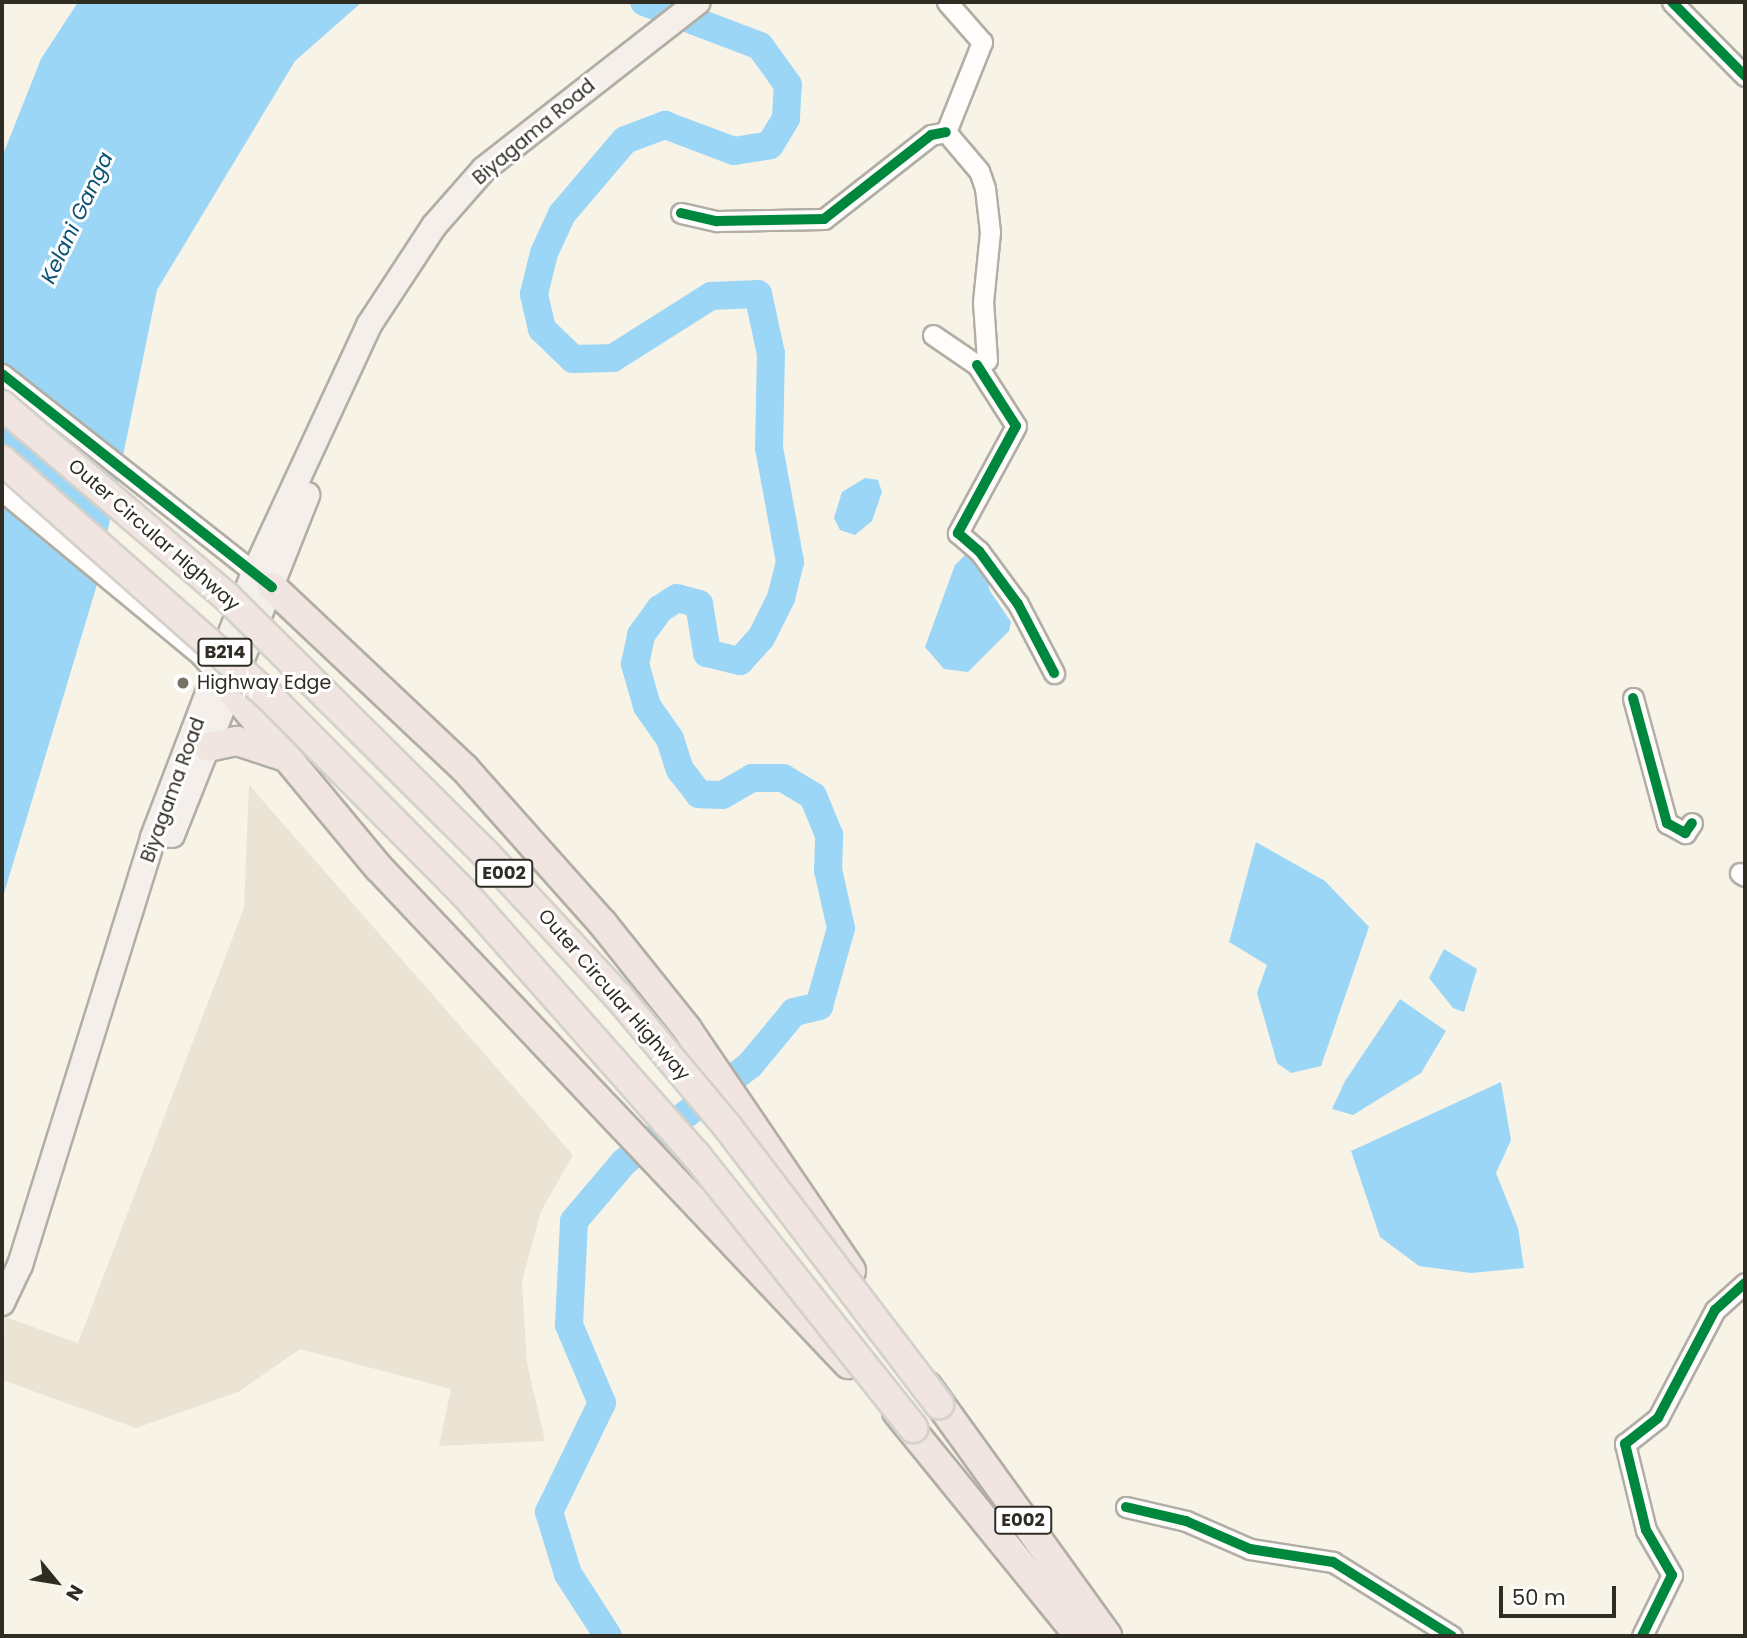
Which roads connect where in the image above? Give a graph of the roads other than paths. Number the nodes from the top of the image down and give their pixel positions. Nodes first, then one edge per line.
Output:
1 (698, 2) edge
2 (947, 2) edge
3 (1672, 2) edge
4 (1745, 76) edge
5 (946, 132) junction
6 (681, 213) dead end
7 (933, 335) dead end
8 (978, 365) junction
9 (2, 374) edge
10 (2, 405) edge
11 (2, 460) edge
12 (2, 491) edge
13 (263, 580) junction
14 (1054, 673) dead end
15 (224, 682) junction
16 (1633, 698) dead end
17 (208, 747) junction
18 (282, 756) junction
19 (1692, 823) dead end
20 (132, 914) junction
21 (1745, 1283) edge
22 (2, 1303) edge
23 (939, 1404) junction
24 (913, 1428) junction
25 (1126, 1507) dead end
26 (1079, 1636) edge
27 (1107, 1636) edge
28 (1452, 1636) edge
29 (1642, 1636) edge

1 - 13 main road, Biyagama Road / B214
2 - 5 street
3 - 4 street
5 - 6 street
5 - 8 street
7 - 8 street
8 - 14 street
9 - 13 street
10 - 23 highway, Outer Circular Highway / E002, bridge
11 - 24 highway, E002, bridge
12 - 15 street
13 - 15 main road, Biyagama Road / B214
13 - 23 highway, bridge
15 - 17 main road, Biyagama Road / B214
15 - 18 highway
15 - 20 main road, Biyagama Road / B214
16 - 19 street
17 - 18 highway
17 - 20 main road, Biyagama Road / B214
18 - 24 highway, bridge
20 - 22 main road, Biyagama Road / B214
21 - 29 street
23 - 27 highway, Outer Circular Highway / E002
24 - 26 highway, E002
25 - 28 street

